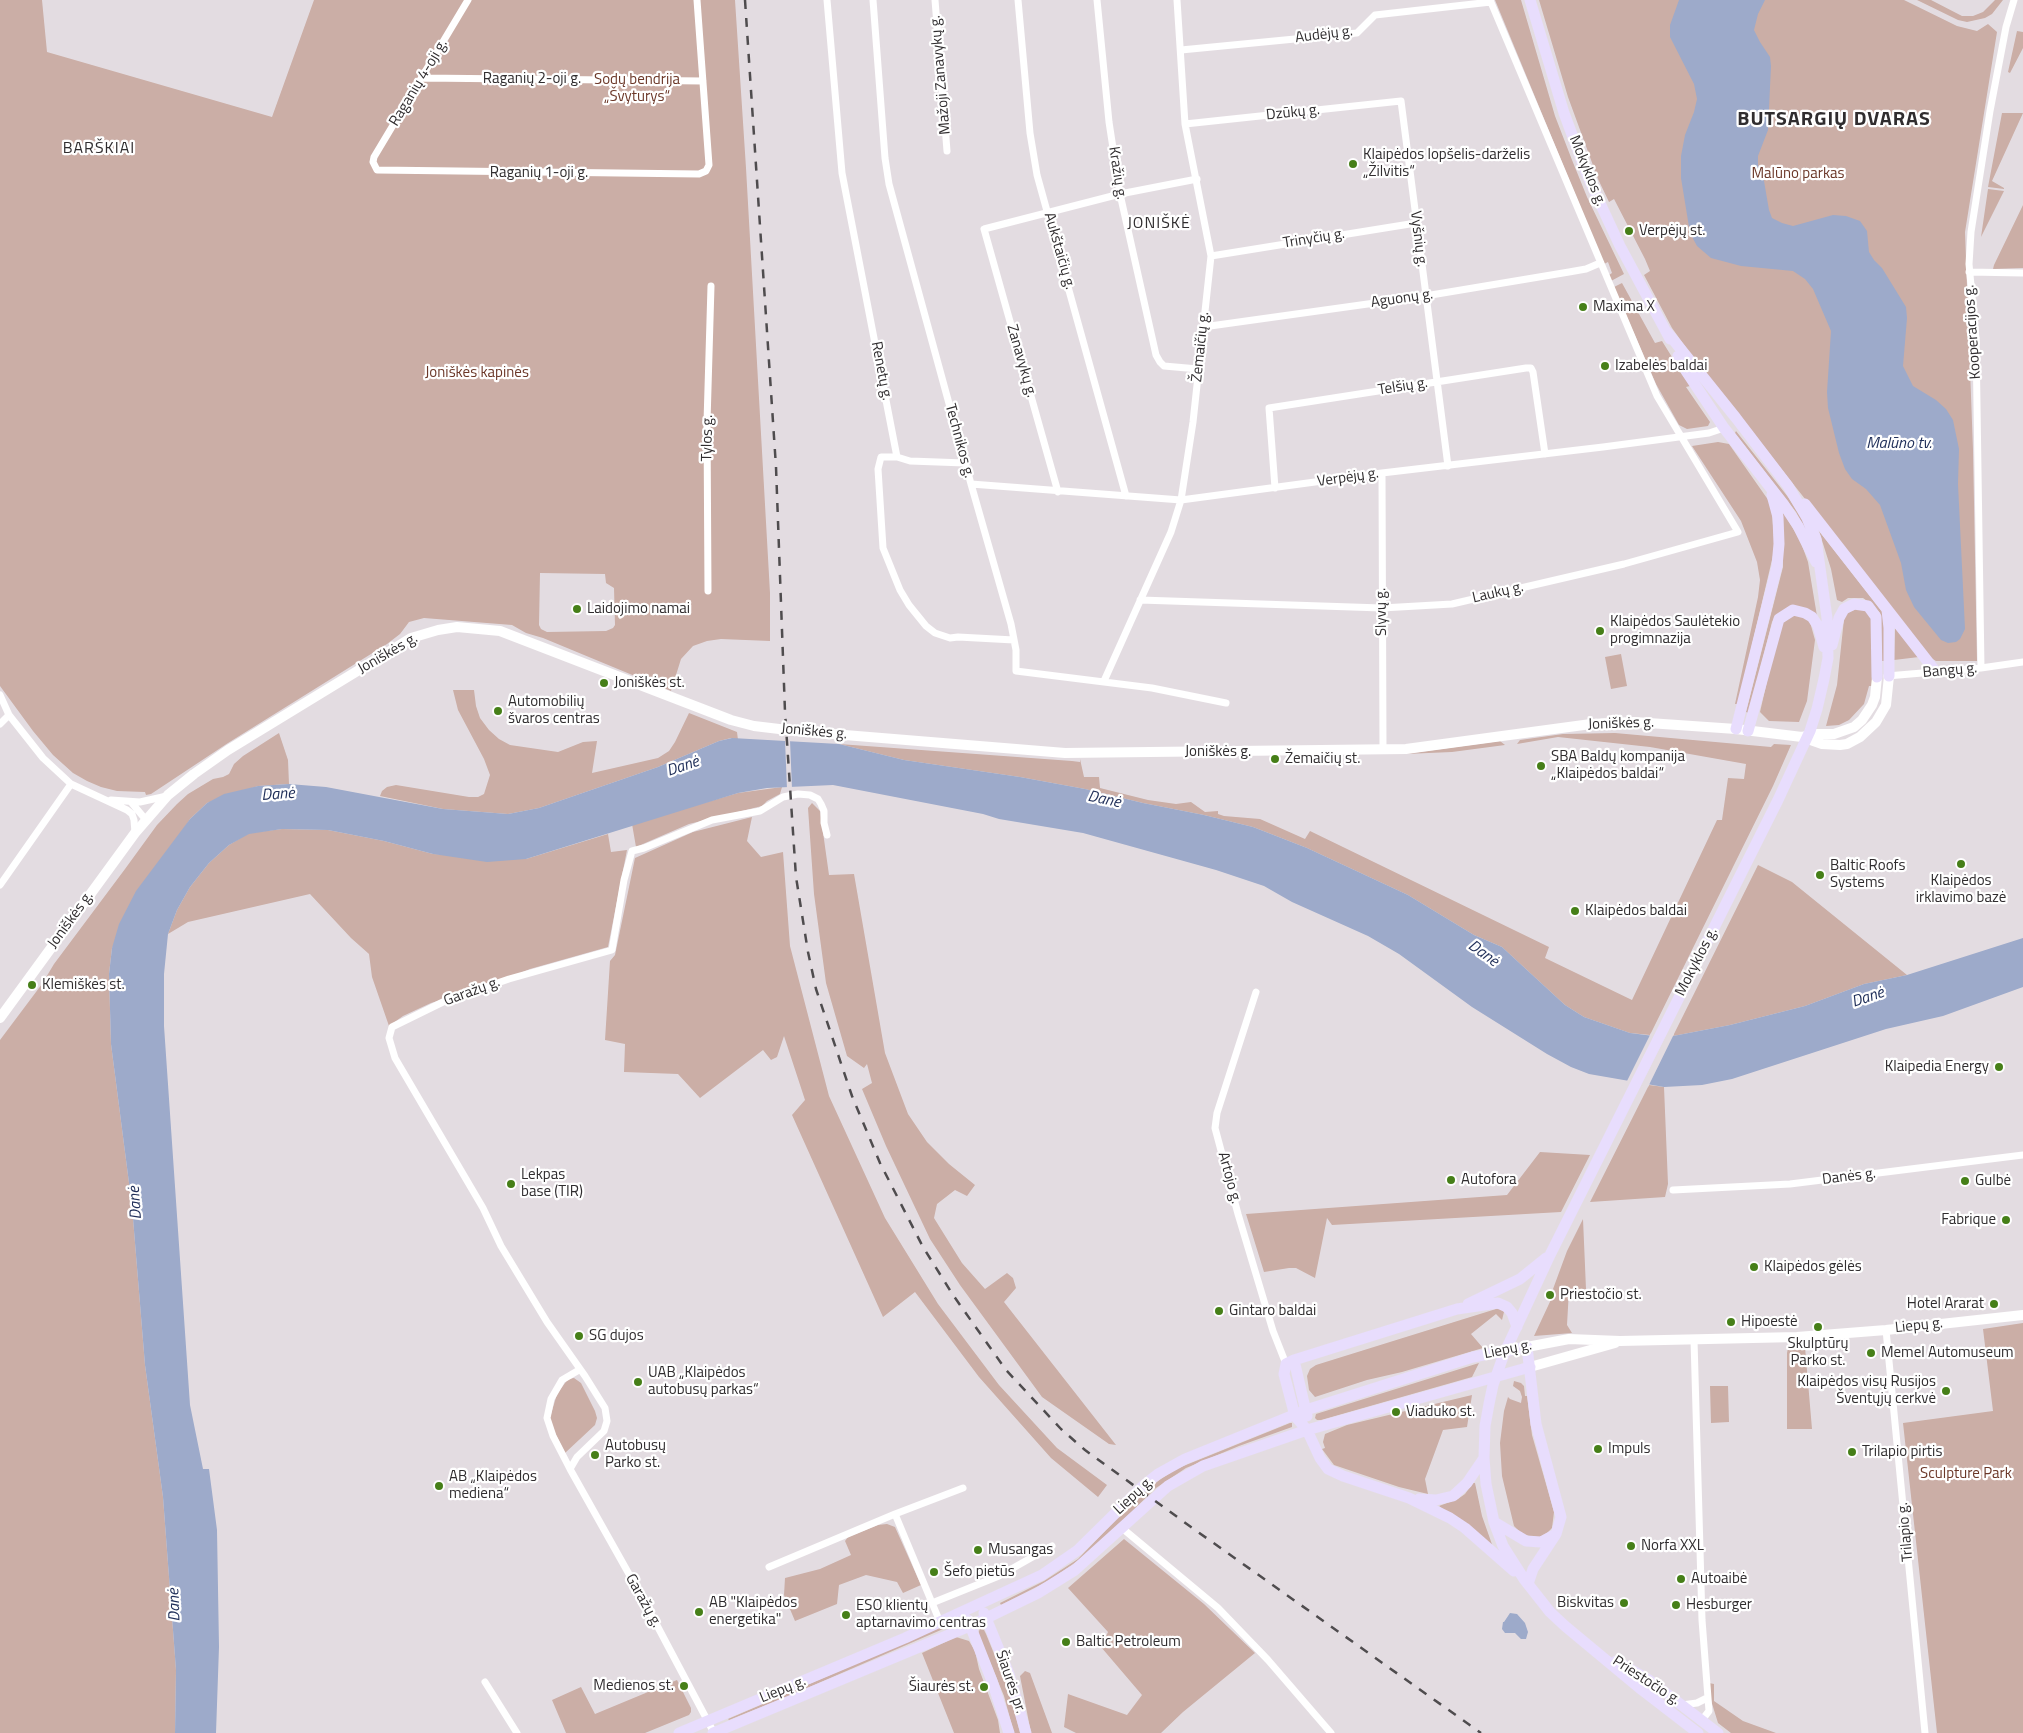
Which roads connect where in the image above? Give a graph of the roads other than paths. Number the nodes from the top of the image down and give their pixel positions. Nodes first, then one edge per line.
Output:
1 (468, 0) edge
2 (697, 0) edge
3 (827, 0) edge
4 (873, 0) edge
5 (935, 0) edge
6 (1018, 0) edge
7 (1097, 0) edge
8 (1177, 0) edge
9 (1530, 0) edge
10 (2014, 0) edge
11 (1491, 1) edge
12 (1180, 50) junction
13 (422, 78) junction
14 (703, 81) junction
15 (1400, 101) joint
16 (1185, 124) junction
17 (947, 151) dead end
18 (374, 166) joint
19 (1197, 179) junction
20 (1120, 194) junction
21 (1048, 214) junction
22 (1416, 223) junction
23 (1212, 256) junction
24 (1600, 263) junction
25 (1969, 272) junction
26 (2023, 273) edge
27 (711, 286) dead end
28 (1425, 296) junction
29 (1203, 327) junction
30 (1666, 332) junction
31 (1198, 369) junction
32 (1438, 381) junction
33 (1736, 418) junction
34 (1724, 428) junction
35 (1680, 436) junction
36 (1545, 454) junction
37 (897, 457) junction
38 (965, 462) junction
39 (1448, 466) junction
40 (1382, 473) junction
41 (1766, 482) junction
42 (971, 484) junction
43 (1788, 486) junction
44 (1275, 488) junction
45 (1058, 492) junction
46 (1126, 496) junction
47 (1181, 500) junction
48 (1820, 570) junction
49 (708, 591) dead end
50 (1140, 600) junction
51 (1382, 608) junction
52 (1888, 610) junction
53 (1014, 640) junction
54 (1828, 658) junction
55 (2023, 662) edge
56 (1981, 668) junction
57 (1936, 672) junction
58 (1889, 676) junction
59 (1877, 677) junction
60 (1104, 681) junction
61 (0, 695) edge
62 (1226, 703) dead end
63 (9, 714) junction
64 (0, 724) edge
65 (1736, 730) junction
66 (1748, 731) junction
67 (1802, 737) junction
68 (1383, 750) junction
69 (71, 784) junction
70 (168, 796) junction
71 (106, 799) junction
72 (131, 802) junction
73 (132, 814) junction
74 (146, 820) junction
75 (135, 833) junction
76 (827, 835) dead end
77 (0, 885) edge
78 (1256, 992) dead end
79 (0, 1018) edge
80 (2023, 1155) edge
81 (1673, 1190) dead end
82 (1550, 1255) junction
83 (1457, 1309) junction
84 (2023, 1315) edge
85 (1517, 1327) junction
86 (1886, 1330) junction
87 (1511, 1340) joint
88 (1694, 1340) junction
89 (1620, 1342) junction
90 (1527, 1346) junction
91 (1290, 1362) junction
92 (1530, 1367) junction
93 (579, 1370) junction
94 (1306, 1410) junction
95 (1295, 1416) junction
96 (1307, 1430) junction
97 (1484, 1458) junction
98 (570, 1469) junction
99 (963, 1488) dead end
100 (1409, 1498) junction
101 (895, 1514) junction
102 (1494, 1522) junction
103 (1122, 1528) junction
104 (1556, 1534) junction
105 (1052, 1546) dead end
106 (769, 1566) dead end
107 (1526, 1581) junction
108 (932, 1603) junction
109 (980, 1604) junction
110 (964, 1612) junction
111 (986, 1618) junction
112 (940, 1622) junction
113 (970, 1626) junction
114 (1588, 1644) junction
115 (485, 1682) dead end
116 (1707, 1698) junction
117 (1682, 1705) junction
118 (1702, 1720) junction
119 (708, 1721) junction
120 (1696, 1731) edge
121 (517, 1733) edge
122 (679, 1733) edge
123 (714, 1733) edge
124 (1009, 1733) edge
125 (1026, 1733) edge
126 (1331, 1733) edge
127 (1718, 1733) edge
128 (1925, 1733) edge

1 - 13 street, Raganių 4-oji g.
2 - 14 street
3 - 37 street, Renetų g.
4 - 38 street, Technikos g.
5 - 17 street, Mažoji Zanavykų g.
6 - 21 street, Aukštaičių g.
7 - 20 street, Kražių g.
8 - 12 street, Žemaičių g.
9 - 30 main road, Mokyklos g.
10 - 25 street, Kooperacijos g.
11 - 12 street, Audėjų g.
11 - 24 street
12 - 16 street, Žemaičių g.
13 - 14 street, Raganių 2-oji g.
13 - 18 street, Raganių 4-oji g.
14 - 18 street, Raganių 1-oji g.
15 - 16 street, Dzūkų g.
15 - 22 street, Vyšnių g.
16 - 19 street, Žemaičių g.
19 - 20 street
19 - 23 street, Žemaičių g.
20 - 21 street
20 - 31 street, Kražių g.
21 - 45 street, Zanavykų g.
21 - 46 street, Aukštaičių g.
22 - 23 street, Trinyčių g.
22 - 28 street, Vyšnių g.
23 - 29 street, Žemaičių g.
24 - 28 street, Aguonų g.
24 - 35 street
25 - 26 street
25 - 56 street, Kooperacijos g.
27 - 49 street, Tylos g.
28 - 29 street, Aguonų g.
28 - 32 street, Vyšnių g.
29 - 31 street, Žemaičių g.
30 - 33 main road, Mokyklos g.
30 - 34 main road, Mokyklos g.
31 - 47 street, Žemaičių g.
32 - 36 street, Telšių g.
32 - 39 street, Vyšnių g.
32 - 44 street, Telšių g.
33 - 34 main road
33 - 43 main road, Mokyklos g.
34 - 35 street, Verpėjų g.
34 - 41 main road, Mokyklos g.
35 - 36 street, Verpėjų g.
35 - 51 street, Laukų g.
36 - 39 street, Verpėjų g.
37 - 38 street
37 - 53 street
38 - 42 street, Technikos g.
39 - 40 street, Verpėjų g.
40 - 44 street, Verpėjų g.
40 - 51 street, Slyvų g.
41 - 48 main road, Mokyklos g.
41 - 65 main road
42 - 45 street, Verpėjų g.
42 - 53 street, Technikos g.
43 - 48 main road, Mokyklos g.
43 - 52 main road
44 - 47 street, Verpėjų g.
45 - 46 street, Verpėjų g.
46 - 47 street, Verpėjų g.
47 - 50 street, Žemaičių g.
48 - 54 main road, Mokyklos g.
50 - 51 street, Laukų g.
50 - 60 street, Žemaičių g.
51 - 68 street, Slyvų g.
52 - 57 main road
52 - 58 main road
53 - 60 street, Technikos g.
54 - 59 main road
54 - 66 main road
54 - 82 main road, Mokyklos g.
55 - 56 street, Bangų g.
56 - 57 street, Bangų g.
57 - 58 street, Bangų g.
58 - 59 street, Bangų g.
58 - 67 main road, Joniškės g.
59 - 67 main road, Joniškės g.
60 - 62 street, Technikos g.
61 - 63 street
63 - 64 street
63 - 69 street
65 - 66 main road, Joniškės g.
65 - 68 main road, Joniškės g.
66 - 67 main road, Joniškės g.
68 - 70 main road, Joniškės g.
69 - 71 street
69 - 77 street
70 - 72 street
70 - 74 main road, Joniškės g.
71 - 72 street
71 - 73 street
72 - 74 street
73 - 74 street
73 - 75 street
74 - 75 main road, Joniškės g.
75 - 79 main road, Joniškės g.
76 - 93 street, Garažų g.
78 - 91 street, Artojo g.
80 - 81 street, Danės g.
82 - 83 main road
82 - 85 main road, Mokyklos g.
83 - 85 main road
83 - 91 main road
84 - 86 main road, Liepų g.
85 - 87 main road, Mokyklos g.
86 - 88 main road, Liepų g.
86 - 128 street, Trilapio g.
87 - 97 main road, Priestočio g.
88 - 89 main road, Liepų g.
88 - 116 street
89 - 90 main road, Liepų g.
89 - 92 main road, Liepų g.
90 - 92 main road
90 - 94 main road, Liepų g.
91 - 94 main road
91 - 95 main road
92 - 96 main road, Liepų g.
92 - 104 main road
93 - 98 street, Garažų g.
93 - 98 street, Garažų g.
94 - 95 main road, Liepų g.
94 - 96 main road
95 - 96 main road
95 - 109 main road, Liepų g.
96 - 100 main road
96 - 103 main road, Liepų g.
97 - 100 main road
97 - 102 main road, Priestočio g.
98 - 119 street, Garažų g.
99 - 101 street
100 - 107 main road
101 - 106 street
101 - 108 street
102 - 104 main road
102 - 107 main road, Priestočio g.
103 - 111 main road, Liepų g.
103 - 126 street
104 - 107 main road
105 - 108 street
107 - 114 main road, Priestočio g.
108 - 112 street
109 - 110 main road, Liepų g.
109 - 111 main road, Šiaurės pr.
110 - 112 main road, Liepų g.
110 - 113 main road, Šiaurės pr.
111 - 113 main road, Liepų g.
111 - 125 main road, Šiaurės pr.
112 - 119 main road, Liepų g.
113 - 123 main road, Liepų g.
113 - 124 main road, Šiaurės pr.
114 - 117 main road, Priestočio g.
114 - 120 main road, Priestočio g.
115 - 121 street
116 - 117 street
116 - 118 street
117 - 118 main road, Priestočio g.
118 - 120 main road, Priestočio g.
118 - 127 main road, Priestočio g.
119 - 122 main road, Liepų g.
119 - 123 street, Garažų g.

